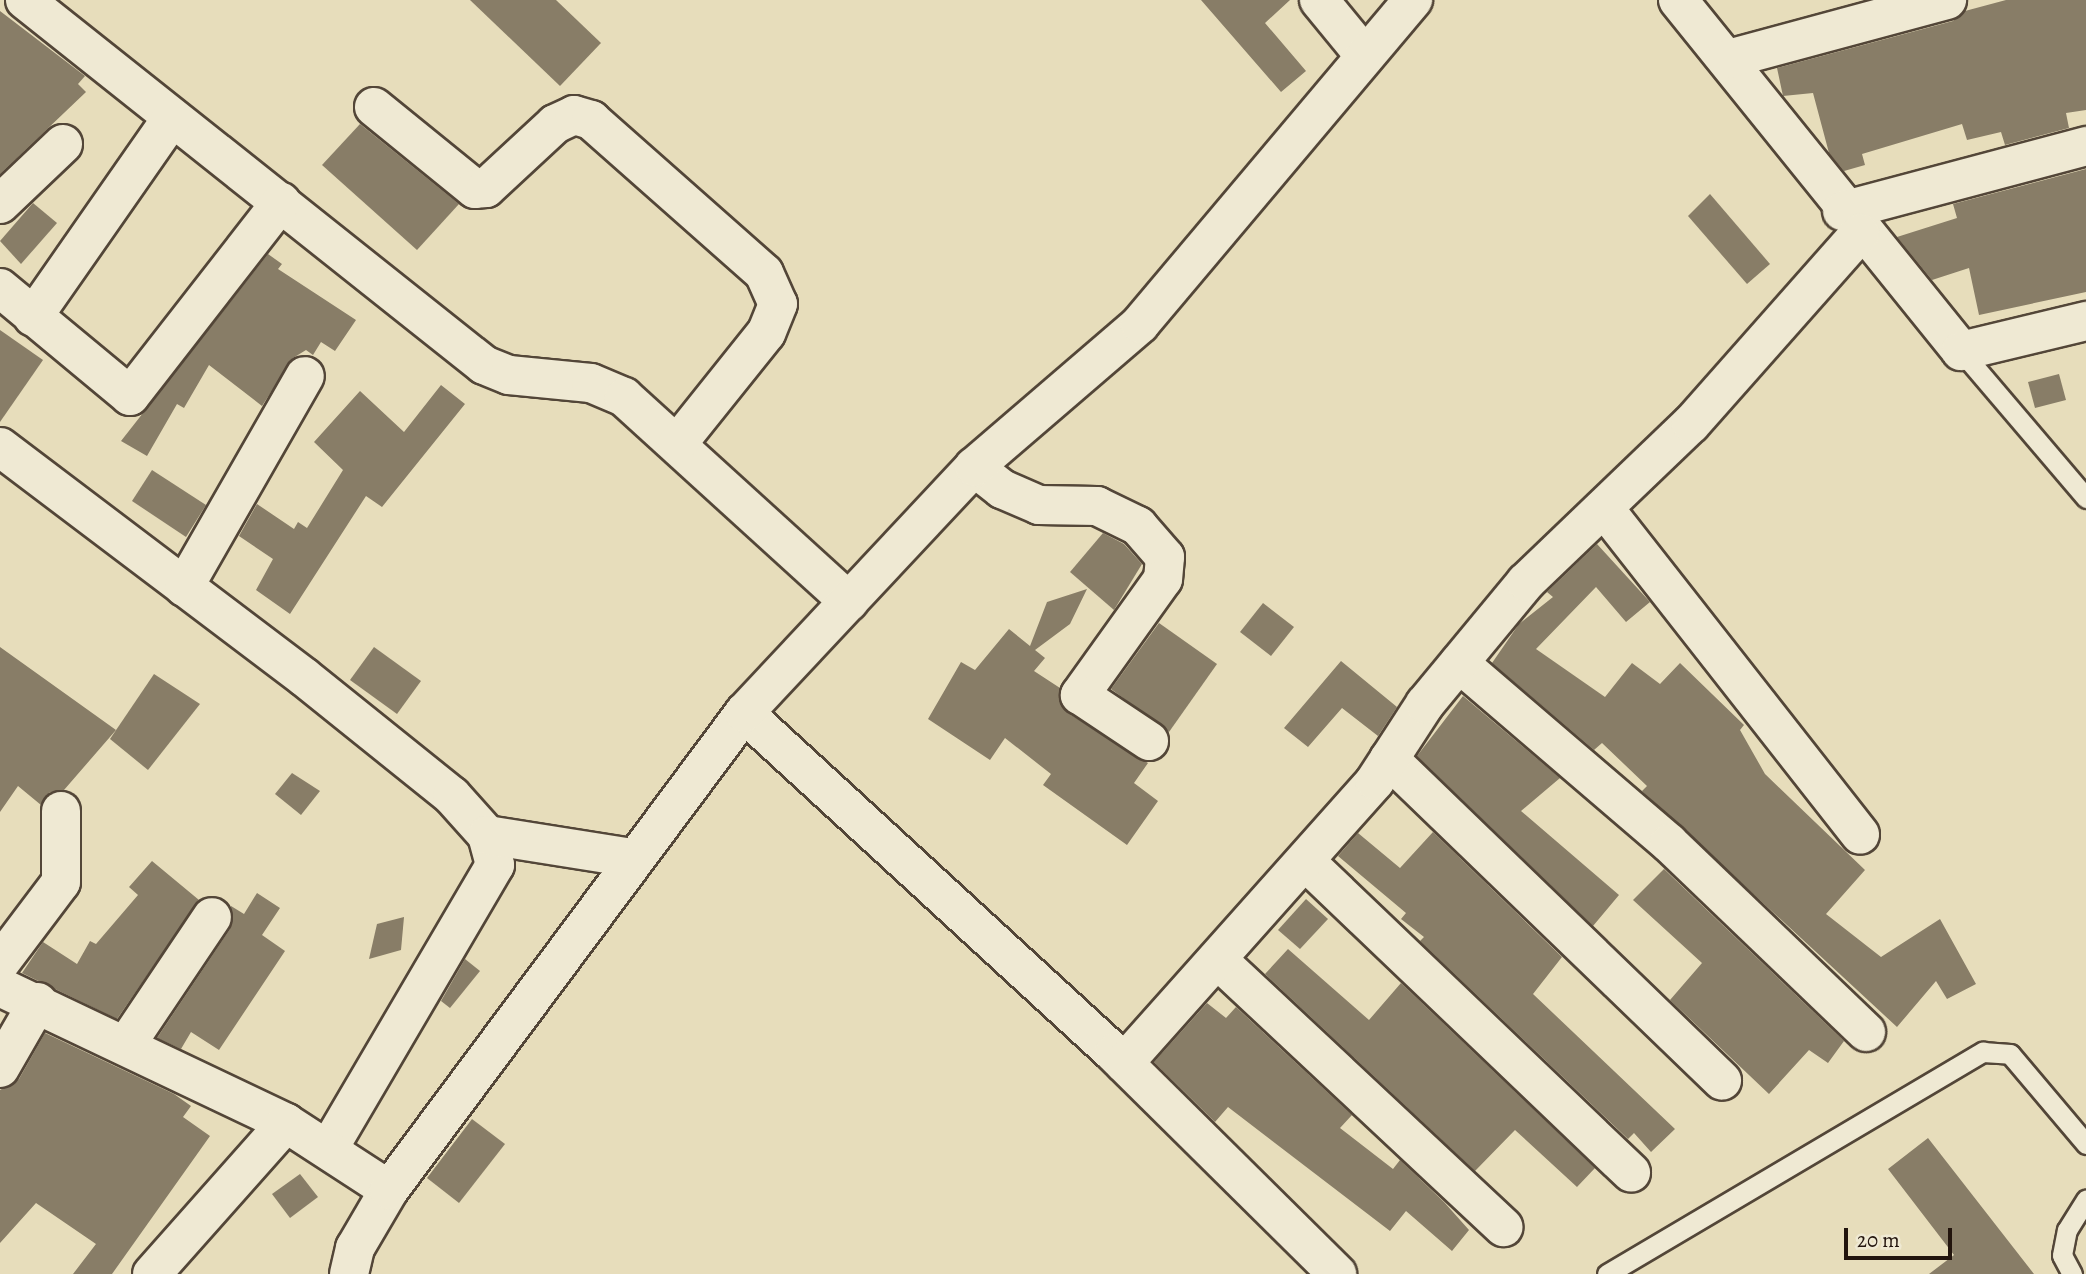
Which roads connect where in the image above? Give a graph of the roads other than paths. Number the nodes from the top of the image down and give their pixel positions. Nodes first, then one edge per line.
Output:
1 (25, 0) edge
2 (1319, 0) edge
3 (1413, 0) edge
4 (1678, 0) edge
5 (1947, 0) edge
6 (1365, 55) junction
7 (1728, 59) junction
8 (374, 107) dead end
9 (172, 118) junction
10 (62, 144) dead end
11 (2086, 146) edge
12 (281, 202) junction
13 (0, 204) edge
14 (1851, 222) junction
15 (0, 288) edge
16 (33, 317) junction
17 (2086, 321) edge
18 (1961, 351) junction
19 (306, 376) dead end
20 (678, 443) junction
21 (0, 447) edge
22 (974, 467) junction
23 (2086, 498) edge
24 (1604, 508) junction
25 (184, 587) junction
26 (849, 602) junction
27 (1459, 663) junction
28 (744, 713) junction
29 (1150, 741) dead end
30 (1389, 759) junction
31 (61, 811) dead end
32 (1860, 834) dead end
33 (487, 835) junction
34 (632, 858) junction
35 (1305, 861) junction
36 (212, 917) dead end
37 (1218, 960) junction
38 (0, 963) edge
39 (0, 987) edge
40 (38, 1002) junction
41 (1866, 1031) dead end
42 (126, 1045) junction
43 (1124, 1063) junction
44 (0, 1068) edge
45 (1722, 1081) dead end
46 (286, 1123) junction
47 (2086, 1144) edge
48 (330, 1146) junction
49 (1631, 1172) dead end
50 (390, 1190) junction
51 (2086, 1200) edge
52 (1503, 1227) dead end
53 (152, 1274) edge
54 (349, 1274) edge
55 (1337, 1274) edge
56 (1607, 1274) edge
57 (2072, 1274) edge

1 - 9 street
2 - 6 street
3 - 6 street
4 - 7 street
5 - 7 street
6 - 22 street
7 - 14 street
8 - 20 street
9 - 12 street
9 - 16 street
10 - 13 street
11 - 14 street
12 - 16 street
12 - 20 street
14 - 18 street
14 - 24 street
15 - 16 street
17 - 18 street
18 - 23 lane
19 - 25 street
20 - 26 street
21 - 25 street
22 - 26 street
22 - 29 street
24 - 27 street
24 - 32 street
25 - 33 street
26 - 28 street
27 - 30 street
27 - 41 street
28 - 34 street
28 - 43 street
30 - 35 street
30 - 45 street
31 - 38 street
33 - 34 street
33 - 48 street
34 - 50 street
35 - 37 street
35 - 49 street
36 - 42 street
37 - 43 street
37 - 52 street
39 - 40 street
40 - 42 street
40 - 44 street
42 - 46 street
43 - 55 street
46 - 48 street
46 - 53 street
47 - 56 lane
48 - 50 street
50 - 54 street
51 - 57 lane

